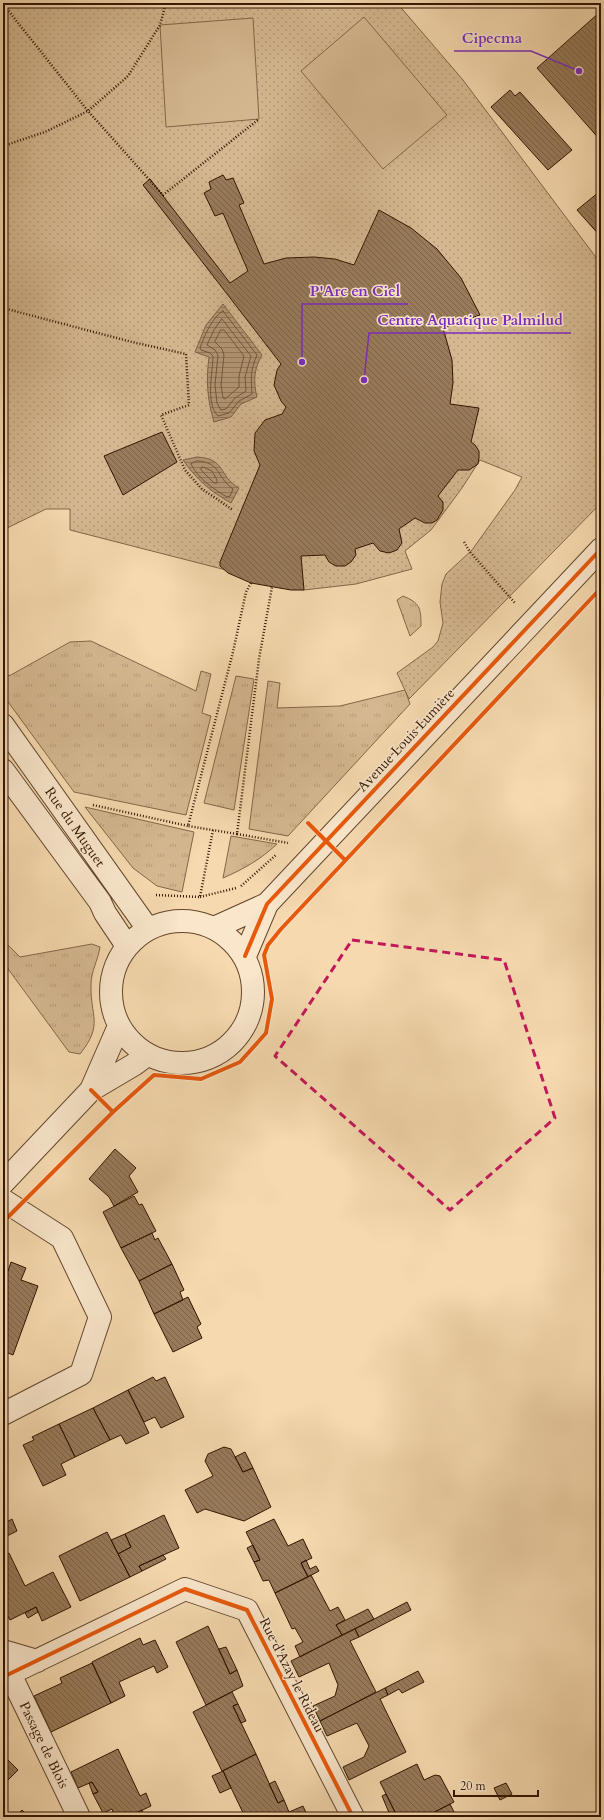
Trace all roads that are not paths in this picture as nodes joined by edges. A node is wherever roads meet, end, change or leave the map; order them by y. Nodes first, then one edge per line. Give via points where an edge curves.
1 (601, 549) edge
2 (3, 725) edge
3 (3, 770) edge
4 (267, 904) junction
5 (214, 928) junction
6 (148, 929) junction
7 (127, 946) junction
8 (245, 956) junction
9 (119, 1026) junction
10 (147, 1055) junction
11 (91, 1090) junction
12 (3, 1183) edge
13 (3, 1200) edge
14 (3, 1414) edge
15 (3, 1651) edge
16 (37, 1662) junction
17 (6, 1676) edge
18 (79, 1817) edge
19 (353, 1817) edge

1 - 4 street, Avenue Louis Lumière
2 - 6 street, Rue du Muguet
3 - 7 street via 100,902
4 - 5 street, Avenue Louis Lumière
4 - 8 street, Avenue Louis Lumière
5 - 6 street via 198,922 181,920 164,922
5 - 8 street via 232,940
6 - 7 street
7 - 9 street via 116,964 111,985 112,1006
8 - 10 street via 252,976 254,996 250,1017 240,1035 225,1050 207,1060 187,1064 166,1062
9 - 10 street via 131,1042
9 - 11 street
10 - 11 street
11 - 12 street
13 - 14 street via 62,1238 100,1317 81,1374
15 - 16 street
16 - 17 street, Rue d'Azay le Rideau
16 - 19 street, Rue d'Azay le Rideau via 184,1589 247,1610
17 - 18 street, Passage de Blois

